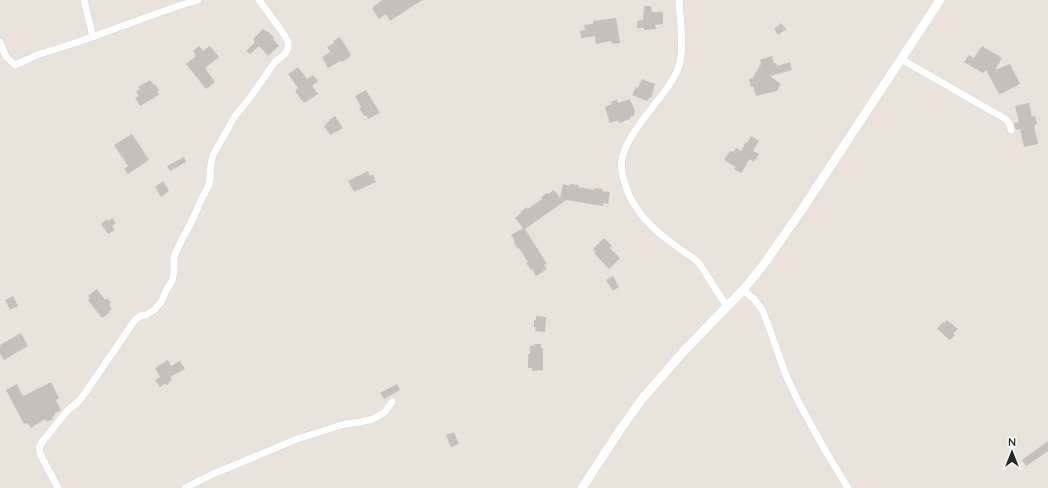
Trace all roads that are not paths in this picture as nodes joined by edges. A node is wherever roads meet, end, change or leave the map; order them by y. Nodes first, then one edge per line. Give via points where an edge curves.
1 (84, 0) edge
2 (198, 0) edge
3 (259, 0) edge
4 (679, 0) edge
5 (940, 0) edge
6 (92, 37) junction
7 (0, 42) edge
8 (901, 59) junction
9 (1011, 130) dead end
10 (743, 290) junction
11 (727, 307) junction
12 (392, 402) dead end
13 (58, 488) edge
14 (185, 488) edge
15 (582, 488) edge
16 (848, 488) edge

1 - 6 street
2 - 6 street
3 - 13 street via 285,36 288,48 235,116 213,155 209,185 174,257 172,281 161,302 154,310 135,320 79,401 67,411 42,442 40,454
4 - 11 street via 681,61 672,82 629,141 623,152 622,169 630,196 646,221 702,266
5 - 8 street
6 - 7 street via 37,55 14,66 6,57
8 - 9 street via 1007,120
8 - 10 street via 801,211
10 - 11 street
10 - 16 street via 762,309 785,374
11 - 15 street via 642,399
12 - 14 street via 385,412 372,419 345,424 297,439

